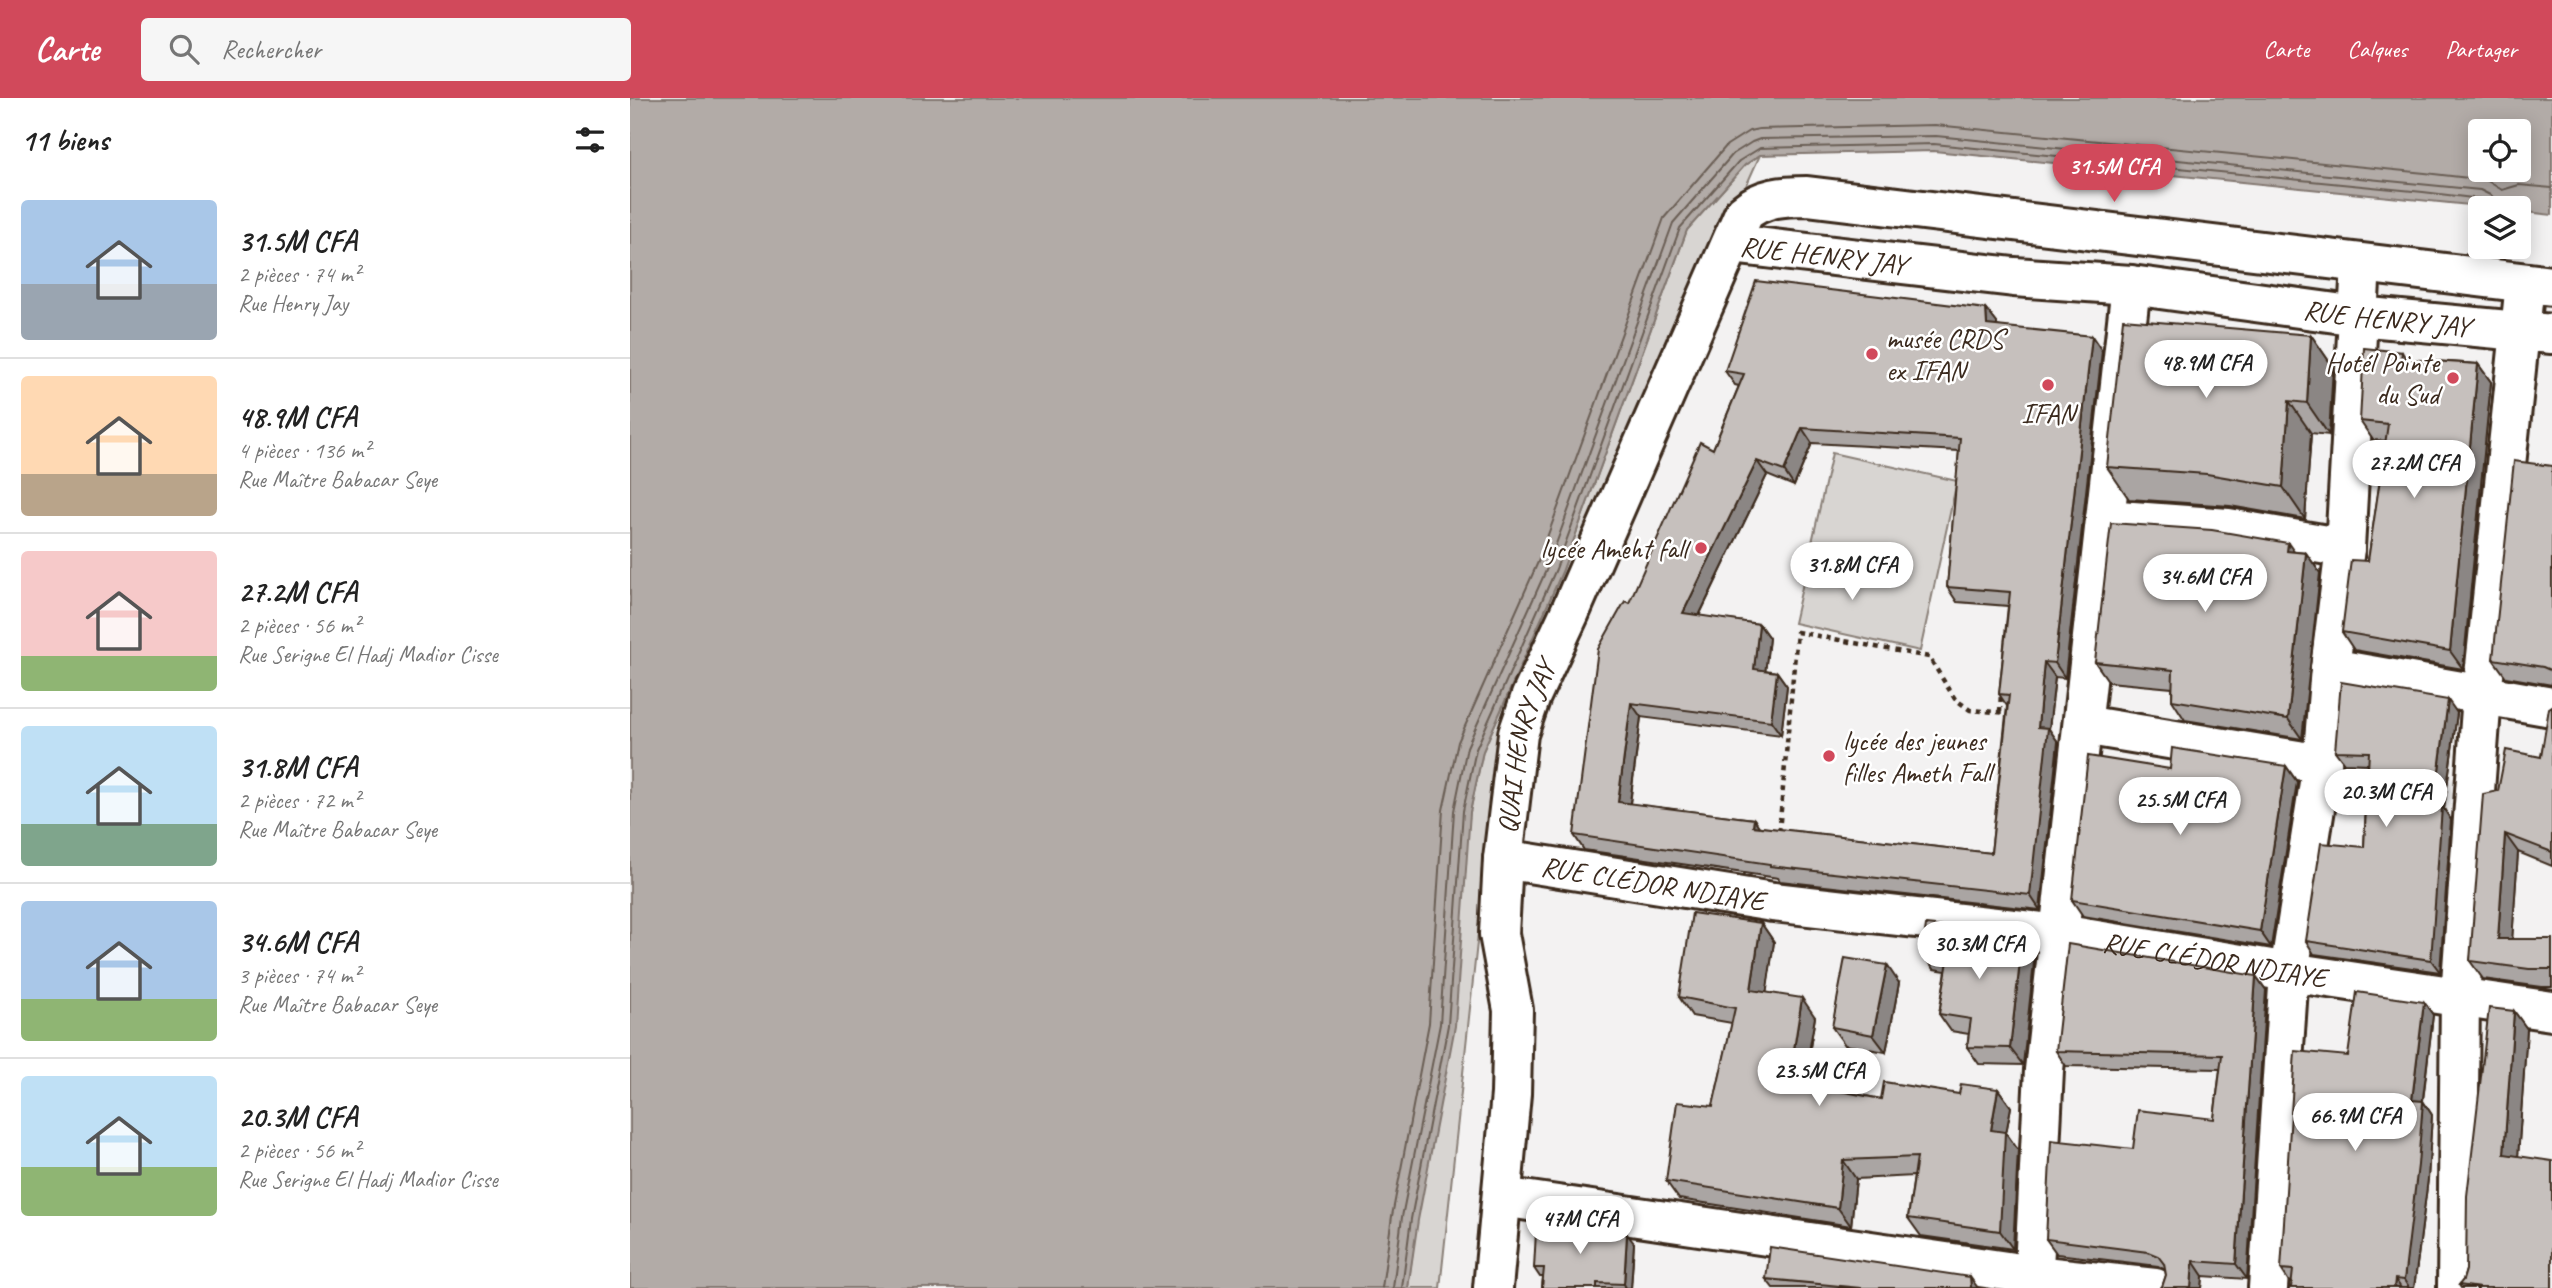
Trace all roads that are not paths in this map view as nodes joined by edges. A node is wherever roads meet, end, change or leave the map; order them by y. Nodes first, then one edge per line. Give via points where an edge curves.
1 (1731, 244) junction
2 (2361, 264) junction
3 (2131, 285) junction
4 (2539, 285) edge
5 (2358, 316) junction
6 (2537, 332) edge
7 (2105, 519) junction
8 (2345, 548) junction
9 (2330, 668) junction
10 (2482, 695) junction
11 (2552, 707) edge
12 (2083, 725) junction
13 (2322, 764) junction
14 (1503, 859) junction
15 (2060, 934) junction
16 (2289, 972) junction
17 (2460, 996) junction
18 (2552, 1011) edge
19 (1502, 1197) junction
20 (2034, 1282) edge
21 (1493, 1288) edge
22 (2155, 1288) edge
23 (2268, 1288) edge
24 (2457, 1288) edge

1 - 2 street, RUE HENRY JAY via 1744,212 1753,204 1807,196
1 - 3 street, RUE HENRY JAY via 2014,277
1 - 14 street, QUAI HENRY JAY via 1531,696 1514,750
2 - 4 street, RUE HENRY JAY
2 - 5 street
3 - 5 street, RUE HENRY JAY
3 - 7 street
4 - 6 street
5 - 6 street, RUE HENRY JAY
5 - 8 street
6 - 10 street
7 - 8 street via 2228,527
7 - 12 street
8 - 9 street
9 - 10 street
9 - 13 street
10 - 11 street
10 - 17 street
12 - 13 street
12 - 15 street
13 - 16 street
14 - 15 street, RUE CLÉDOR NDIAYE via 1773,902
14 - 19 street, QUAI HENRY JAY via 1499,934 1513,1010
15 - 16 street, RUE CLÉDOR NDIAYE
15 - 20 street via 2044,1070
16 - 17 street, RUE CLÉDOR NDIAYE
16 - 23 street
17 - 18 street, RUE CLÉDOR NDIAYE
17 - 24 street
19 - 20 street
19 - 21 street, QUAI HENRY JAY
20 - 22 street

